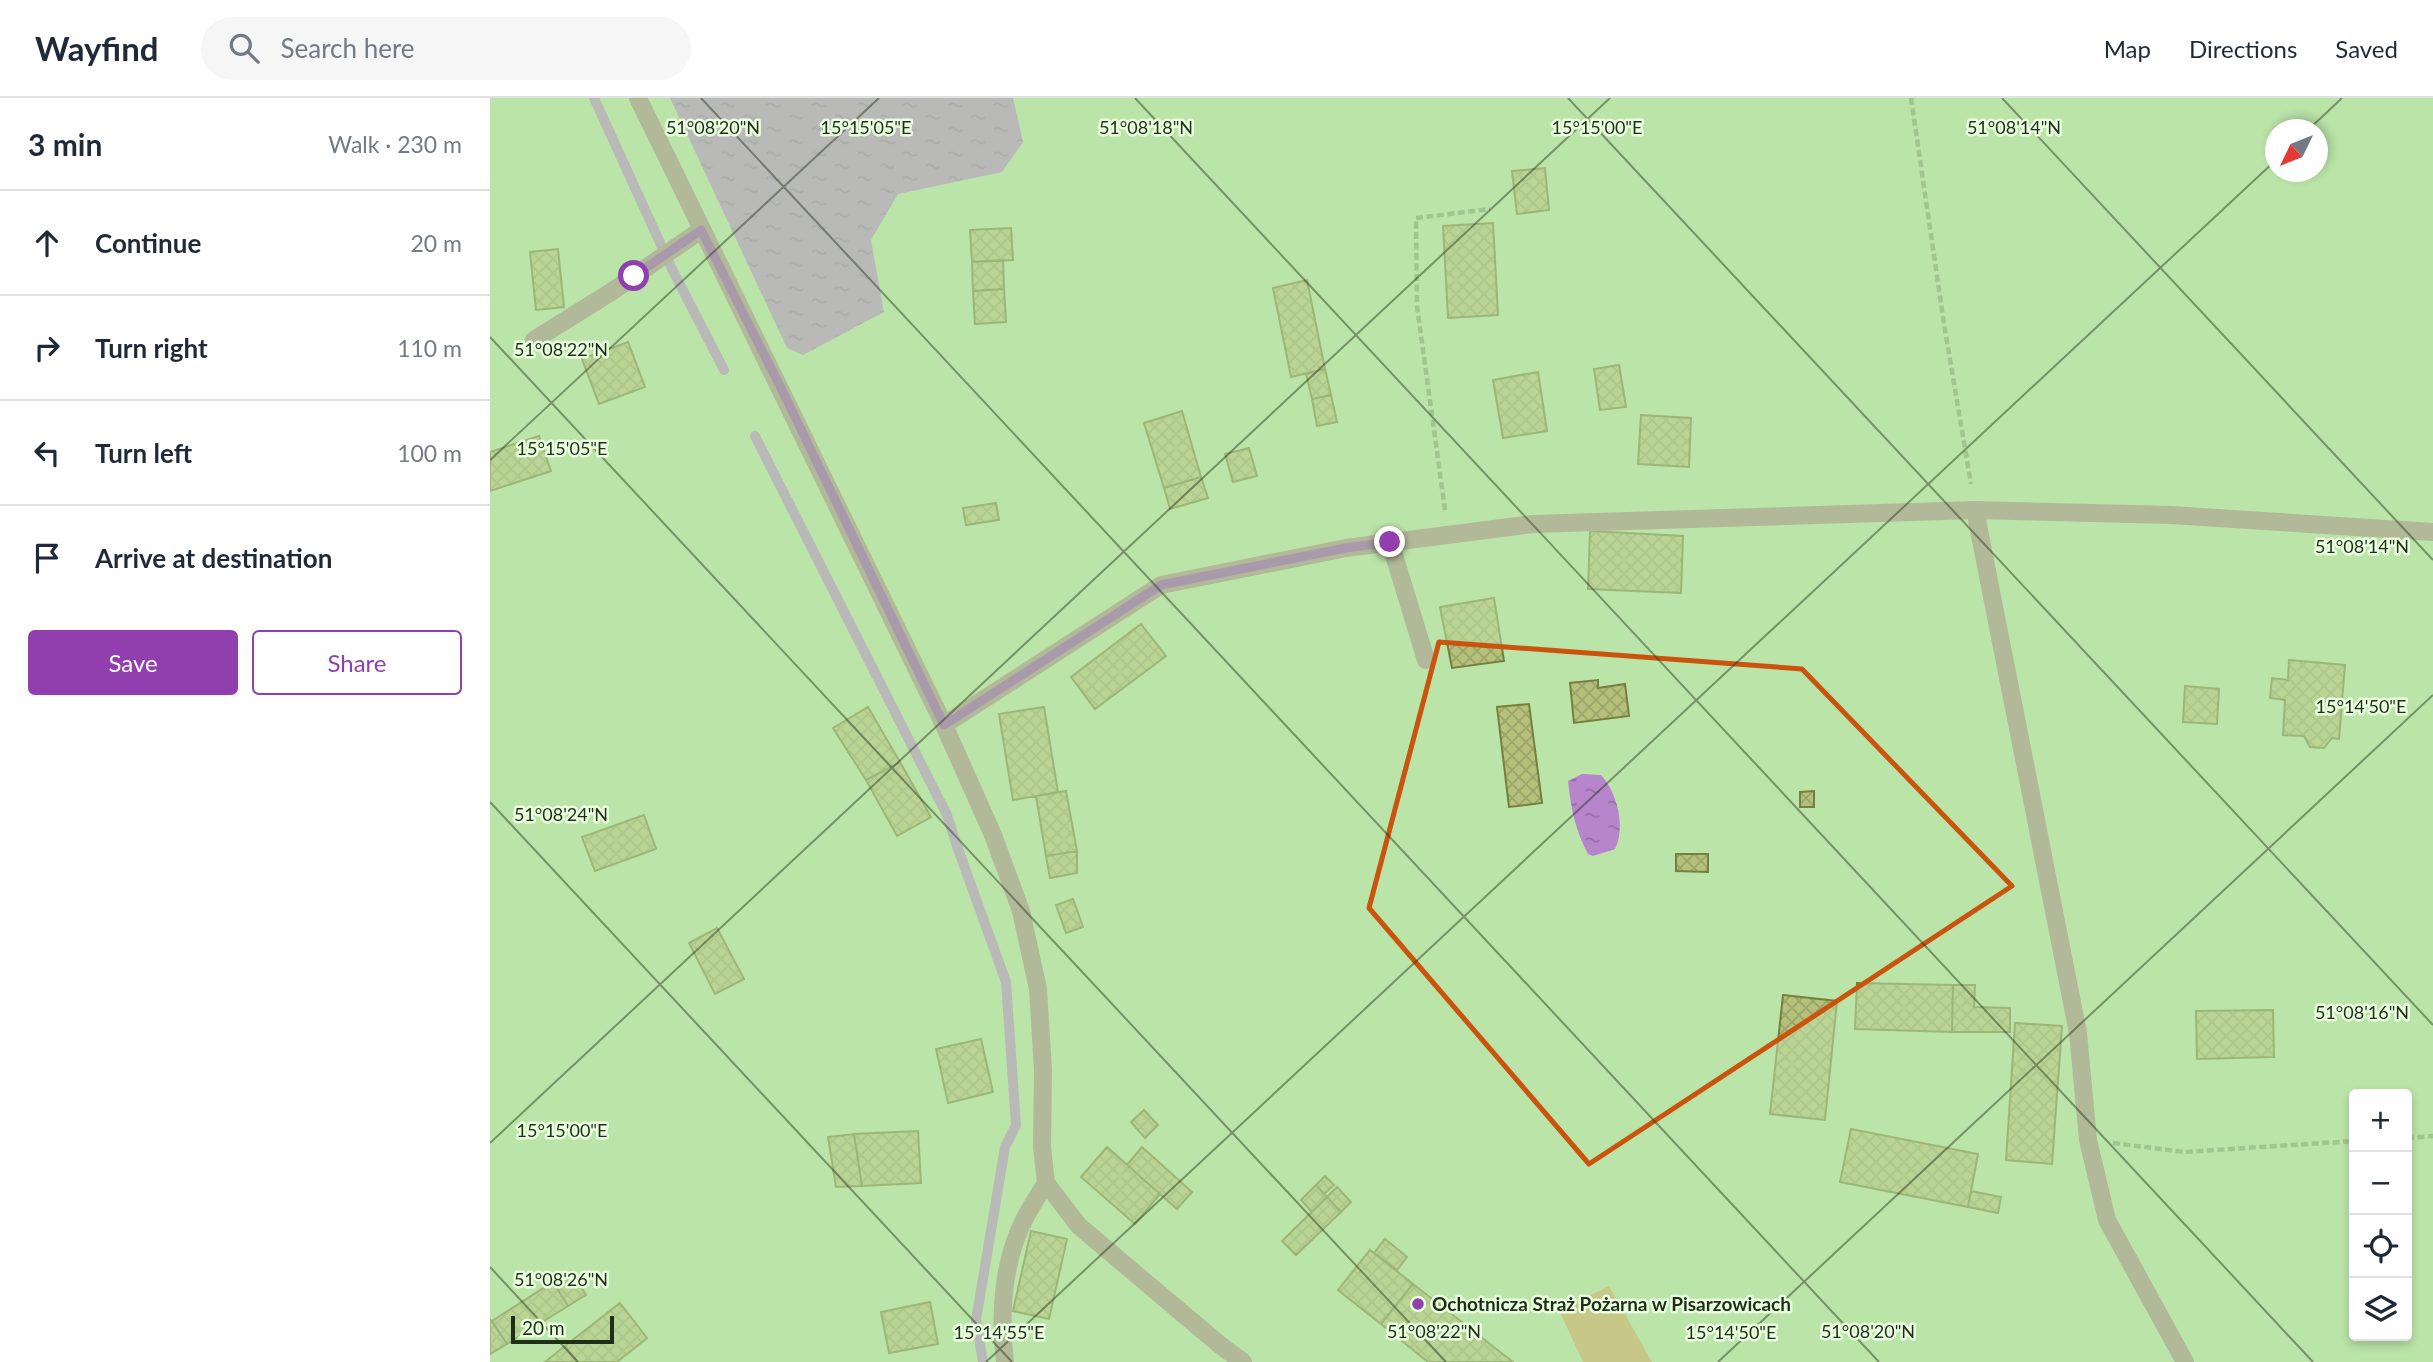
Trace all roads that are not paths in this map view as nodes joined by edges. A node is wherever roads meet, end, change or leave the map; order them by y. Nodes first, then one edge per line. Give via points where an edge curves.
1 (638, 98) edge
2 (701, 230) junction
3 (534, 340) dead end
4 (1975, 510) junction
5 (2433, 532) edge
6 (1390, 542) junction
7 (1426, 660) dead end
8 (944, 725) junction
9 (1046, 1183) junction
10 (1005, 1362) edge
11 (1243, 1362) edge
12 (2185, 1362) edge

1 - 2 street
2 - 3 street
2 - 8 street
4 - 5 street via 2171,515
4 - 6 street via 1533,524
4 - 12 street via 2078,1032 2088,1140 2107,1220
6 - 7 street
6 - 8 street via 1161,585
8 - 9 street via 1021,911 1038,989
9 - 10 street via 1024,1218 1010,1258 1003,1300
9 - 11 street via 1079,1226

